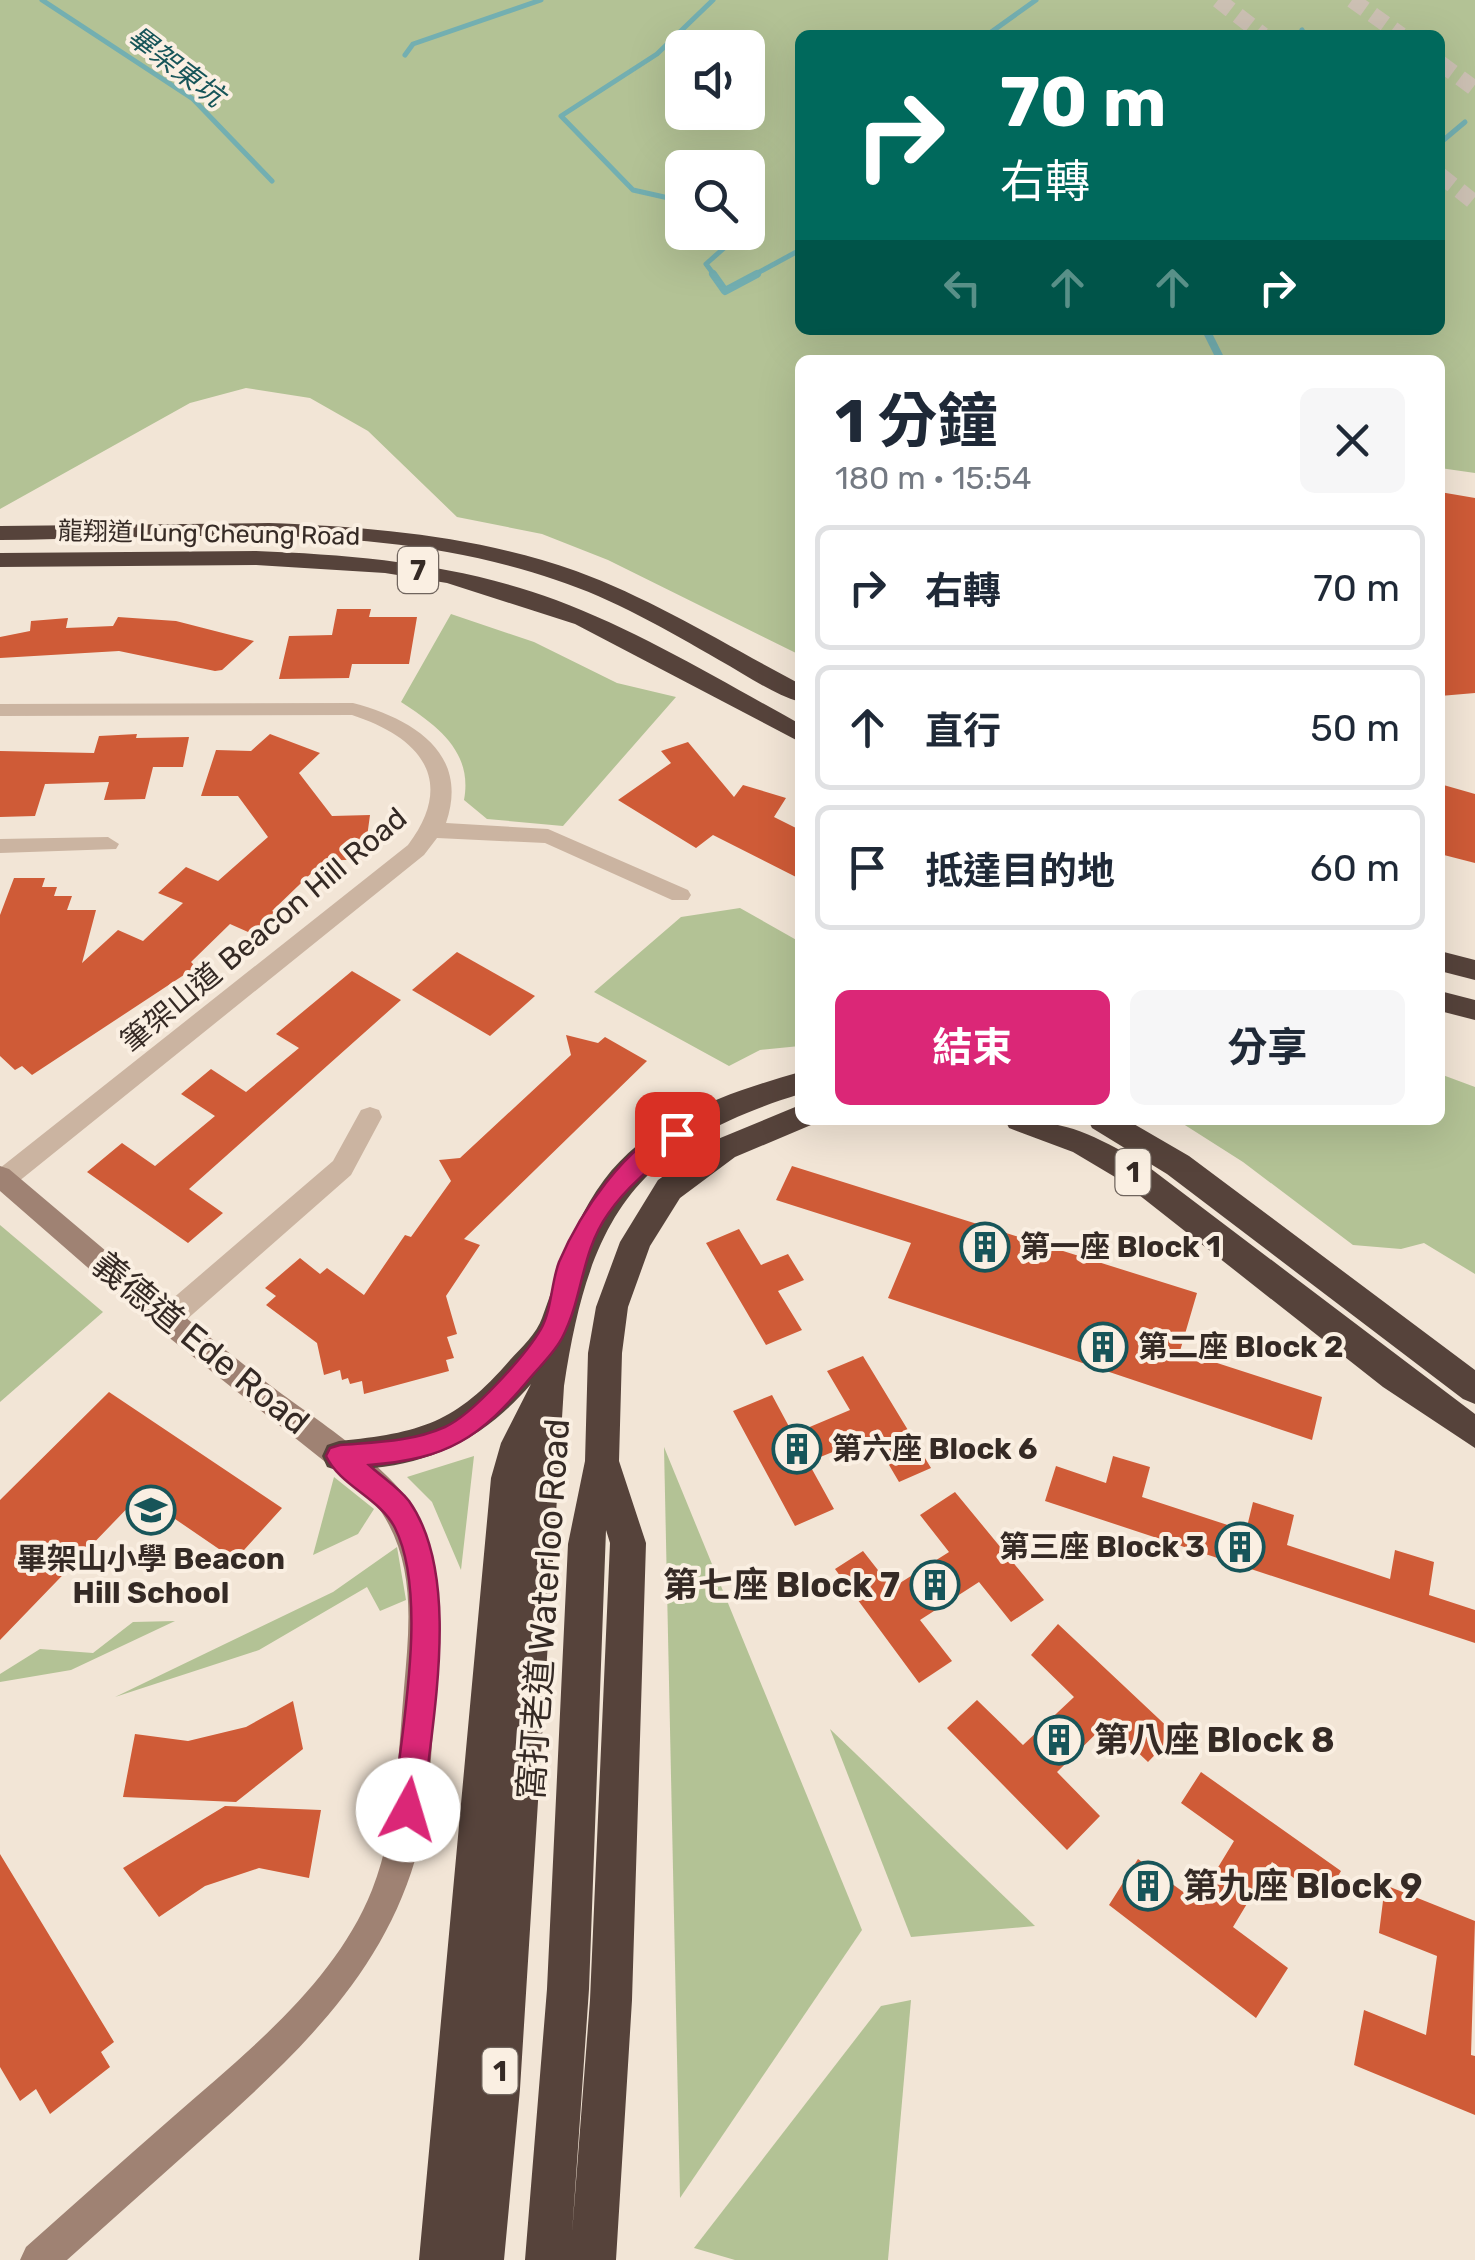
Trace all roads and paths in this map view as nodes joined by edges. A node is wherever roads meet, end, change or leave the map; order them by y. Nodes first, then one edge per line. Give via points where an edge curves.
1 (0, 533) edge
2 (0, 560) edge
3 (795, 691) edge
4 (0, 710) edge
5 (795, 731) edge
6 (432, 830) junction
7 (108, 844) dead end
8 (0, 846) edge
9 (680, 895) dead end
10 (1445, 962) edge
11 (1475, 970) edge
12 (1445, 1001) edge
13 (1475, 1010) edge
14 (795, 1085) edge
15 (370, 1117) dead end
16 (795, 1119) edge
17 (1033, 1125) edge
18 (1111, 1125) edge
19 (2, 1178) edge
20 (167, 1320) junction
21 (553, 1332) junction
22 (547, 1386) junction
23 (1475, 1389) edge
24 (1475, 1433) edge
25 (340, 1456) junction
26 (602, 1461) junction
27 (39, 2260) edge
28 (442, 2260) edge
29 (481, 2260) edge
30 (548, 2260) edge
31 (593, 2260) edge

1 - 3 highway, 龍翔道 Lung Cheung Road / 7 via 347,534 482,552 536,565 637,605
2 - 5 highway, 龍翔道 Lung Cheung Road / 7 via 328,562 459,578 600,628
4 - 6 street, 筆架山道 Beacon Hill Road via 316,707 370,713 412,734 437,764 443,788
6 - 9 street via 548,836
6 - 19 street, 筆架山道 Beacon Hill Road via 406,859
7 - 8 street
10 - 11 highway
12 - 13 highway
14 - 21 highway, 窩打老道 Waterloo Road / 1 via 707,1116 616,1185 574,1254
15 - 20 street via 342,1168
16 - 26 highway, 窩打老道 Waterloo Road / 1 via 705,1160 649,1216 610,1320
17 - 24 highway, 1 via 1132,1171
18 - 23 highway, 1 via 1178,1164
19 - 20 street, 義德道 Ede Road
20 - 25 street, 義德道 Ede Road
21 - 22 highway, 窩打老道 Waterloo Road / 1
21 - 25 highway via 502,1395 459,1433 415,1450
22 - 28 highway via 508,1478
22 - 29 highway, 窩打老道 Waterloo Road / 1
25 - 27 street, 義德道 Ede Road via 397,1507 417,1547 424,1594 408,1810 386,1898 371,1933 311,2012
26 - 30 highway, 窩打老道 Waterloo Road / 1 via 586,1544
26 - 31 highway via 628,1542 610,2036

